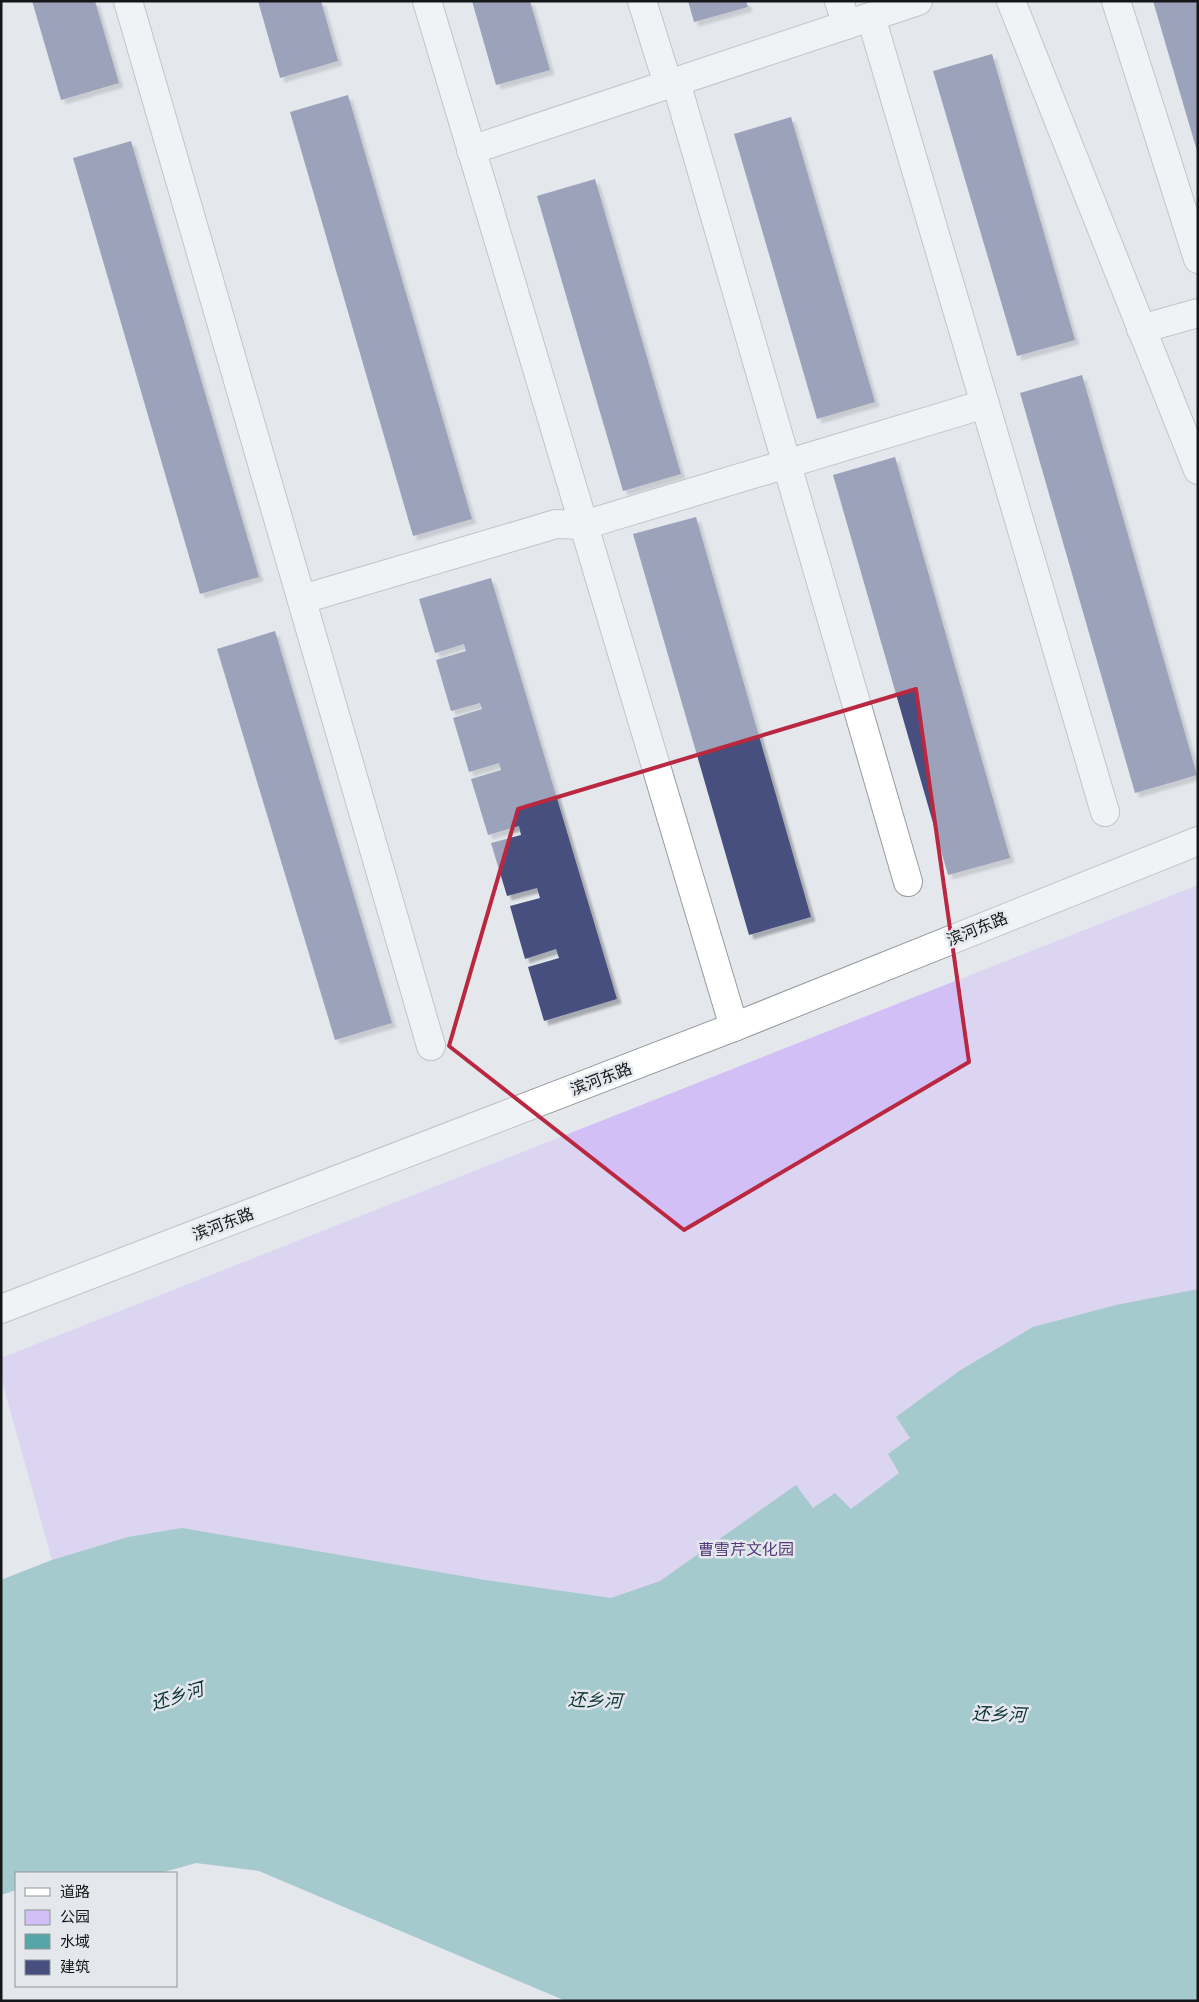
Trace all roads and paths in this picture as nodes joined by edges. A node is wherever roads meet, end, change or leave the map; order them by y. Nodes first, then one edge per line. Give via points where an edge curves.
1 (128, 1) edge
2 (427, 1) edge
3 (642, 1) edge
4 (918, 1) edge
5 (1011, 1) edge
6 (1116, 1) edge
7 (852, 14) edge
8 (672, 83) junction
9 (471, 150) junction
10 (1198, 259) edge
11 (1198, 313) edge
12 (1141, 329) junction
13 (985, 404) junction
14 (787, 463) junction
15 (1198, 470) edge
16 (584, 525) junction
17 (303, 600) junction
18 (1105, 812) dead end
19 (1198, 841) edge
20 (908, 882) dead end
21 (734, 1028) junction
22 (431, 1046) dead end
23 (1, 1309) edge

1 - 17 street
2 - 9 street
3 - 8 street
4 - 7 street
5 - 12 street
6 - 10 street
7 - 8 street
7 - 13 street
8 - 9 street
8 - 14 street
9 - 16 street
11 - 12 street
12 - 15 street
13 - 14 street
13 - 18 street
14 - 16 street
14 - 20 street
16 - 17 street via 556,524
16 - 21 street
17 - 22 street
19 - 21 street, 滨河东路
21 - 23 street, 滨河东路

